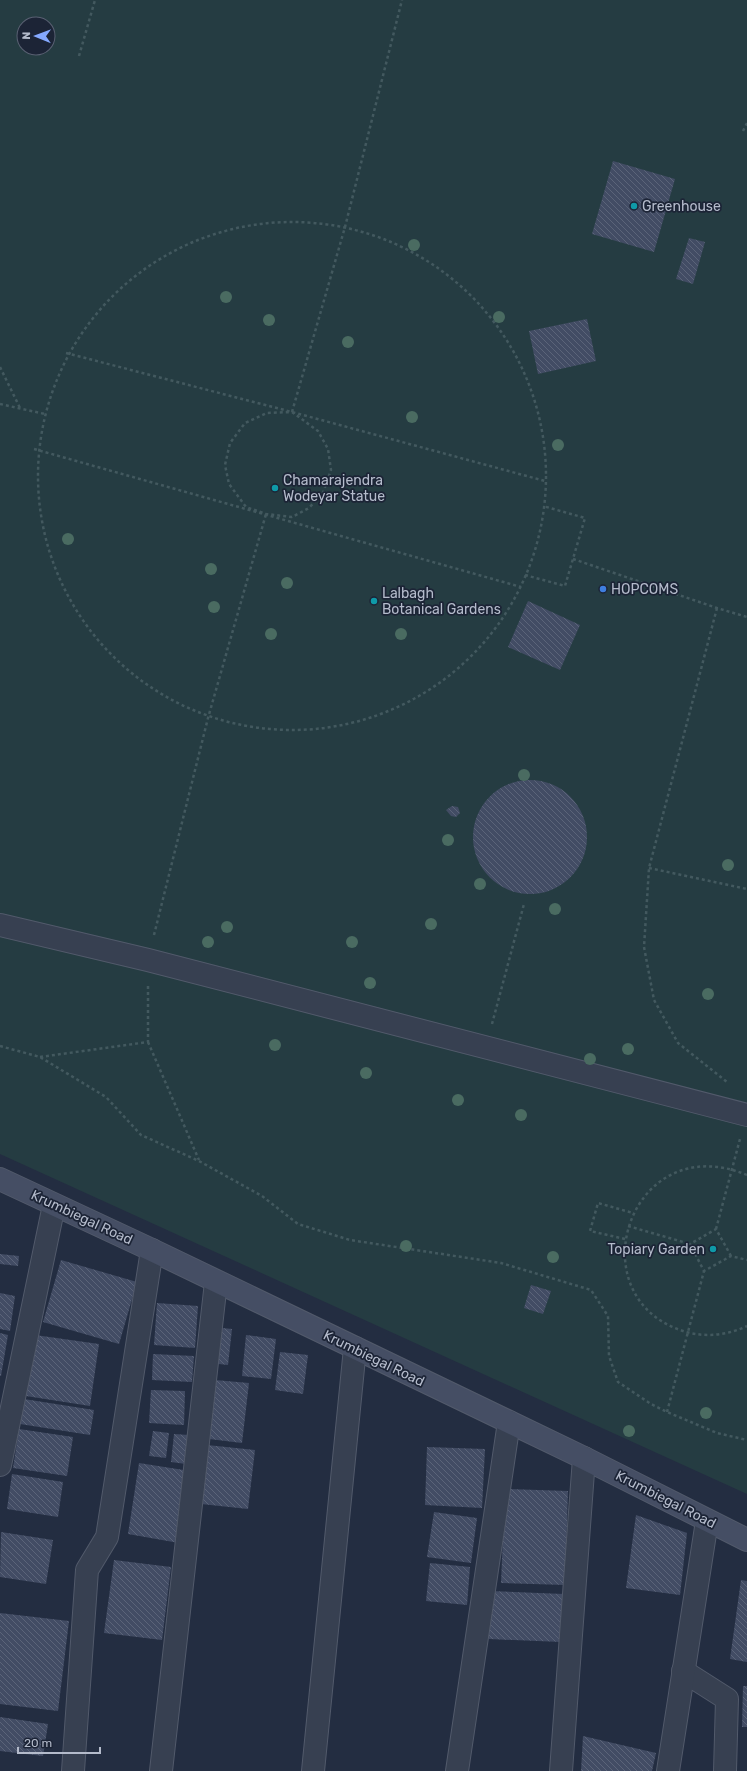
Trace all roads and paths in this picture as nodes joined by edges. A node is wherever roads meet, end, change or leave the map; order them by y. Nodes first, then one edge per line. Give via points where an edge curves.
1 (95, 0) edge
2 (402, 0) edge
3 (79, 56) dead end
4 (747, 123) edge
5 (743, 131) dead end
6 (344, 227) junction
7 (66, 353) junction
8 (0, 367) edge
9 (0, 404) edge
10 (20, 409) junction
11 (292, 412) junction
12 (45, 414) junction
13 (34, 449) junction
14 (545, 481) junction
15 (543, 506) junction
16 (266, 514) junction
17 (573, 559) junction
18 (525, 574) junction
19 (520, 587) junction
20 (717, 608) junction
21 (747, 616) edge
22 (208, 718) junction
23 (650, 868) junction
24 (747, 889) edge
25 (524, 904) dead end
26 (0, 925) edge
27 (148, 960) junction
28 (148, 1042) junction
29 (0, 1046) edge
30 (485, 1048) junction
31 (40, 1057) junction
32 (732, 1086) dead end
33 (747, 1115) edge
34 (199, 1161) junction
35 (732, 1169) junction
36 (747, 1175) edge
37 (0, 1179) edge
38 (54, 1205) junction
39 (633, 1213) junction
40 (628, 1226) junction
41 (716, 1229) junction
42 (625, 1240) junction
43 (690, 1244) junction
44 (152, 1250) junction
45 (731, 1256) junction
46 (747, 1260) edge
47 (704, 1271) junction
48 (216, 1282) junction
49 (747, 1326) edge
50 (688, 1333) junction
51 (355, 1348) junction
52 (667, 1412) junction
53 (509, 1422) junction
54 (747, 1440) edge
55 (584, 1458) junction
56 (0, 1465) edge
57 (707, 1521) junction
58 (747, 1540) edge
59 (683, 1671) junction
60 (73, 1771) edge
61 (161, 1771) edge
62 (313, 1771) edge
63 (457, 1771) edge
64 (561, 1771) edge
65 (668, 1771) edge
66 (725, 1771) edge

1 - 3 path
2 - 6 path
4 - 5 path
6 - 7 path via 287,222 232,229 182,246 142,270 105,304
6 - 11 path
6 - 14 path via 376,236 406,249 461,286 484,309 520,365 532,395 545,460
7 - 11 path
7 - 12 path
8 - 10 path
9 - 10 path
10 - 12 path
11 - 14 path
11 - 16 path via 318,431 328,449 331,470 323,493 309,508 292,517
11 - 16 path via 267,413 245,423 230,443 225,465 229,484 246,507
12 - 13 path
13 - 16 path
13 - 22 path via 50,550 70,597 98,638 141,679
14 - 15 path
15 - 17 path via 585,518
15 - 18 path via 541,526
16 - 19 path
16 - 22 path
17 - 18 path via 565,586
17 - 20 path
18 - 19 path
19 - 22 path via 506,614 488,639 466,662 443,682 389,713 330,730 299,732 261,730
20 - 21 path
20 - 23 path
22 - 27 path
23 - 24 path
23 - 32 path via 644,947 654,1000 678,1043
25 - 30 path
26 - 27 street
27 - 28 path
27 - 30 street
28 - 31 path
28 - 34 path
29 - 31 path
30 - 33 street
31 - 34 path via 106,1097 140,1135
34 - 52 path via 262,1196 298,1224 350,1240 501,1264 590,1290 608,1316 609,1356 618,1382 650,1404
35 - 36 path
35 - 39 path via 703,1166 674,1173 650,1190
35 - 41 path
37 - 38 main road, Krumbiegal Road
38 - 44 main road, Krumbiegal Road
38 - 56 street
39 - 40 path
39 - 42 path via 598,1204 590,1231
40 - 42 path
40 - 43 path
41 - 43 path
41 - 45 path
42 - 50 path via 627,1270 631,1285 639,1298 660,1320
43 - 47 path
44 - 48 main road, Krumbiegal Road
44 - 60 street via 107,1537 87,1570
45 - 46 path
45 - 47 path
47 - 50 path
48 - 51 main road, Krumbiegal Road
48 - 61 street
49 - 50 path via 721,1334
50 - 52 path
51 - 53 main road, Krumbiegal Road
51 - 62 street
52 - 54 path via 717,1433
53 - 55 main road, Krumbiegal Road
53 - 63 street
55 - 57 main road, Krumbiegal Road
55 - 64 street
57 - 58 main road, Krumbiegal Road
57 - 59 street
59 - 65 street
59 - 66 street via 727,1699

